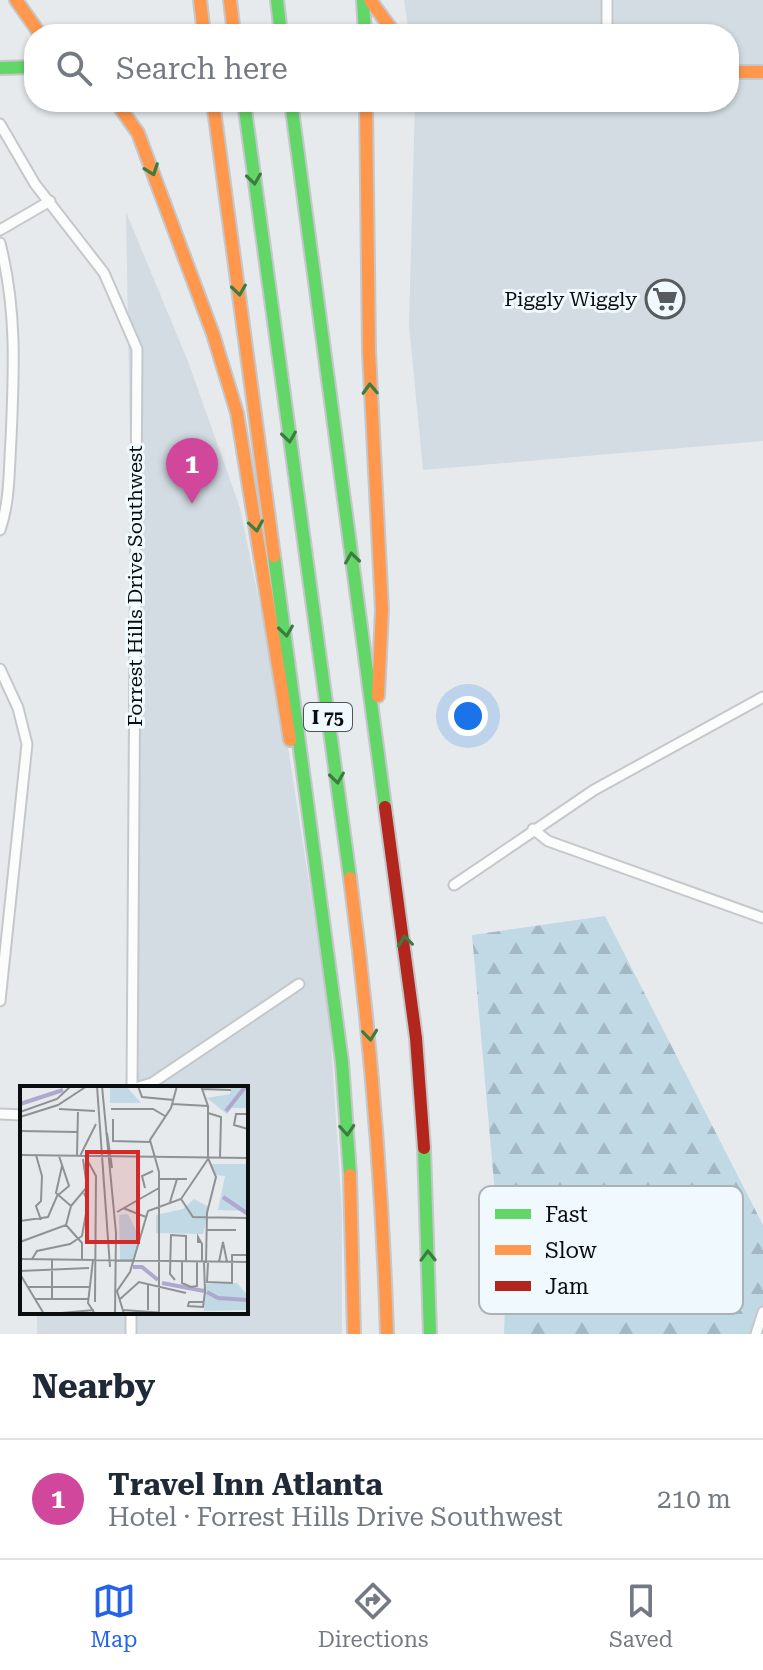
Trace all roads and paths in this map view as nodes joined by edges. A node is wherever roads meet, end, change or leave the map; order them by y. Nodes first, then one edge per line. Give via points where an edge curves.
1 (16, 0) edge
2 (230, 0) edge
3 (277, 0) edge
4 (363, 0) edge
5 (370, 0) edge
6 (607, 0) edge
7 (199, 4) edge
8 (33, 24) edge
9 (202, 24) edge
10 (233, 24) edge
11 (280, 24) edge
12 (364, 24) edge
13 (388, 24) edge
14 (607, 24) edge
15 (24, 67) edge
16 (0, 68) edge
17 (739, 72) edge
18 (763, 72) edge
19 (123, 112) edge
20 (214, 112) edge
21 (245, 112) edge
22 (292, 112) edge
23 (366, 112) edge
24 (0, 124) edge
25 (50, 201) junction
26 (0, 230) edge
27 (0, 243) edge
28 (0, 409) edge
29 (12, 410) junction
30 (0, 530) edge
31 (0, 669) edge
32 (763, 697) edge
33 (376, 718) junction
34 (533, 829) junction
35 (314, 830) junction
36 (454, 885) dead end
37 (763, 918) edge
38 (299, 984) dead end
39 (0, 1001) edge
40 (133, 1086) edge
41 (141, 1086) edge
42 (0, 1114) edge
43 (20, 1115) edge
44 (763, 1312) edge
45 (354, 1334) edge
46 (387, 1334) edge
47 (430, 1334) edge
48 (756, 1334) edge

1 - 8 main road
2 - 10 main road
3 - 11 main road
4 - 12 main road
5 - 13 main road
6 - 14 street
7 - 9 main road
15 - 16 main road
17 - 18 main road
19 -> 35 main road via 138,133 237,413 289,735
20 -> 35 main road
21 -> 46 main road, I 75 via 367,1007 382,1175
33 -> 22 main road, I 75
33 -> 23 main road via 382,610 369,352
24 - 25 street, Forrest Hills Drive Southwest
25 - 26 street
25 - 40 street, Forrest Hills Drive Southwest via 104,273 137,349
27 - 29 street via 13,318
28 - 29 street
29 - 30 street
31 - 39 street via 27,744
32 - 34 street
47 -> 33 main road, I 75 via 416,1038
34 - 36 street
34 - 37 street via 548,841
35 -> 45 main road via 343,1076
38 - 41 street
42 - 43 street
44 - 48 street

